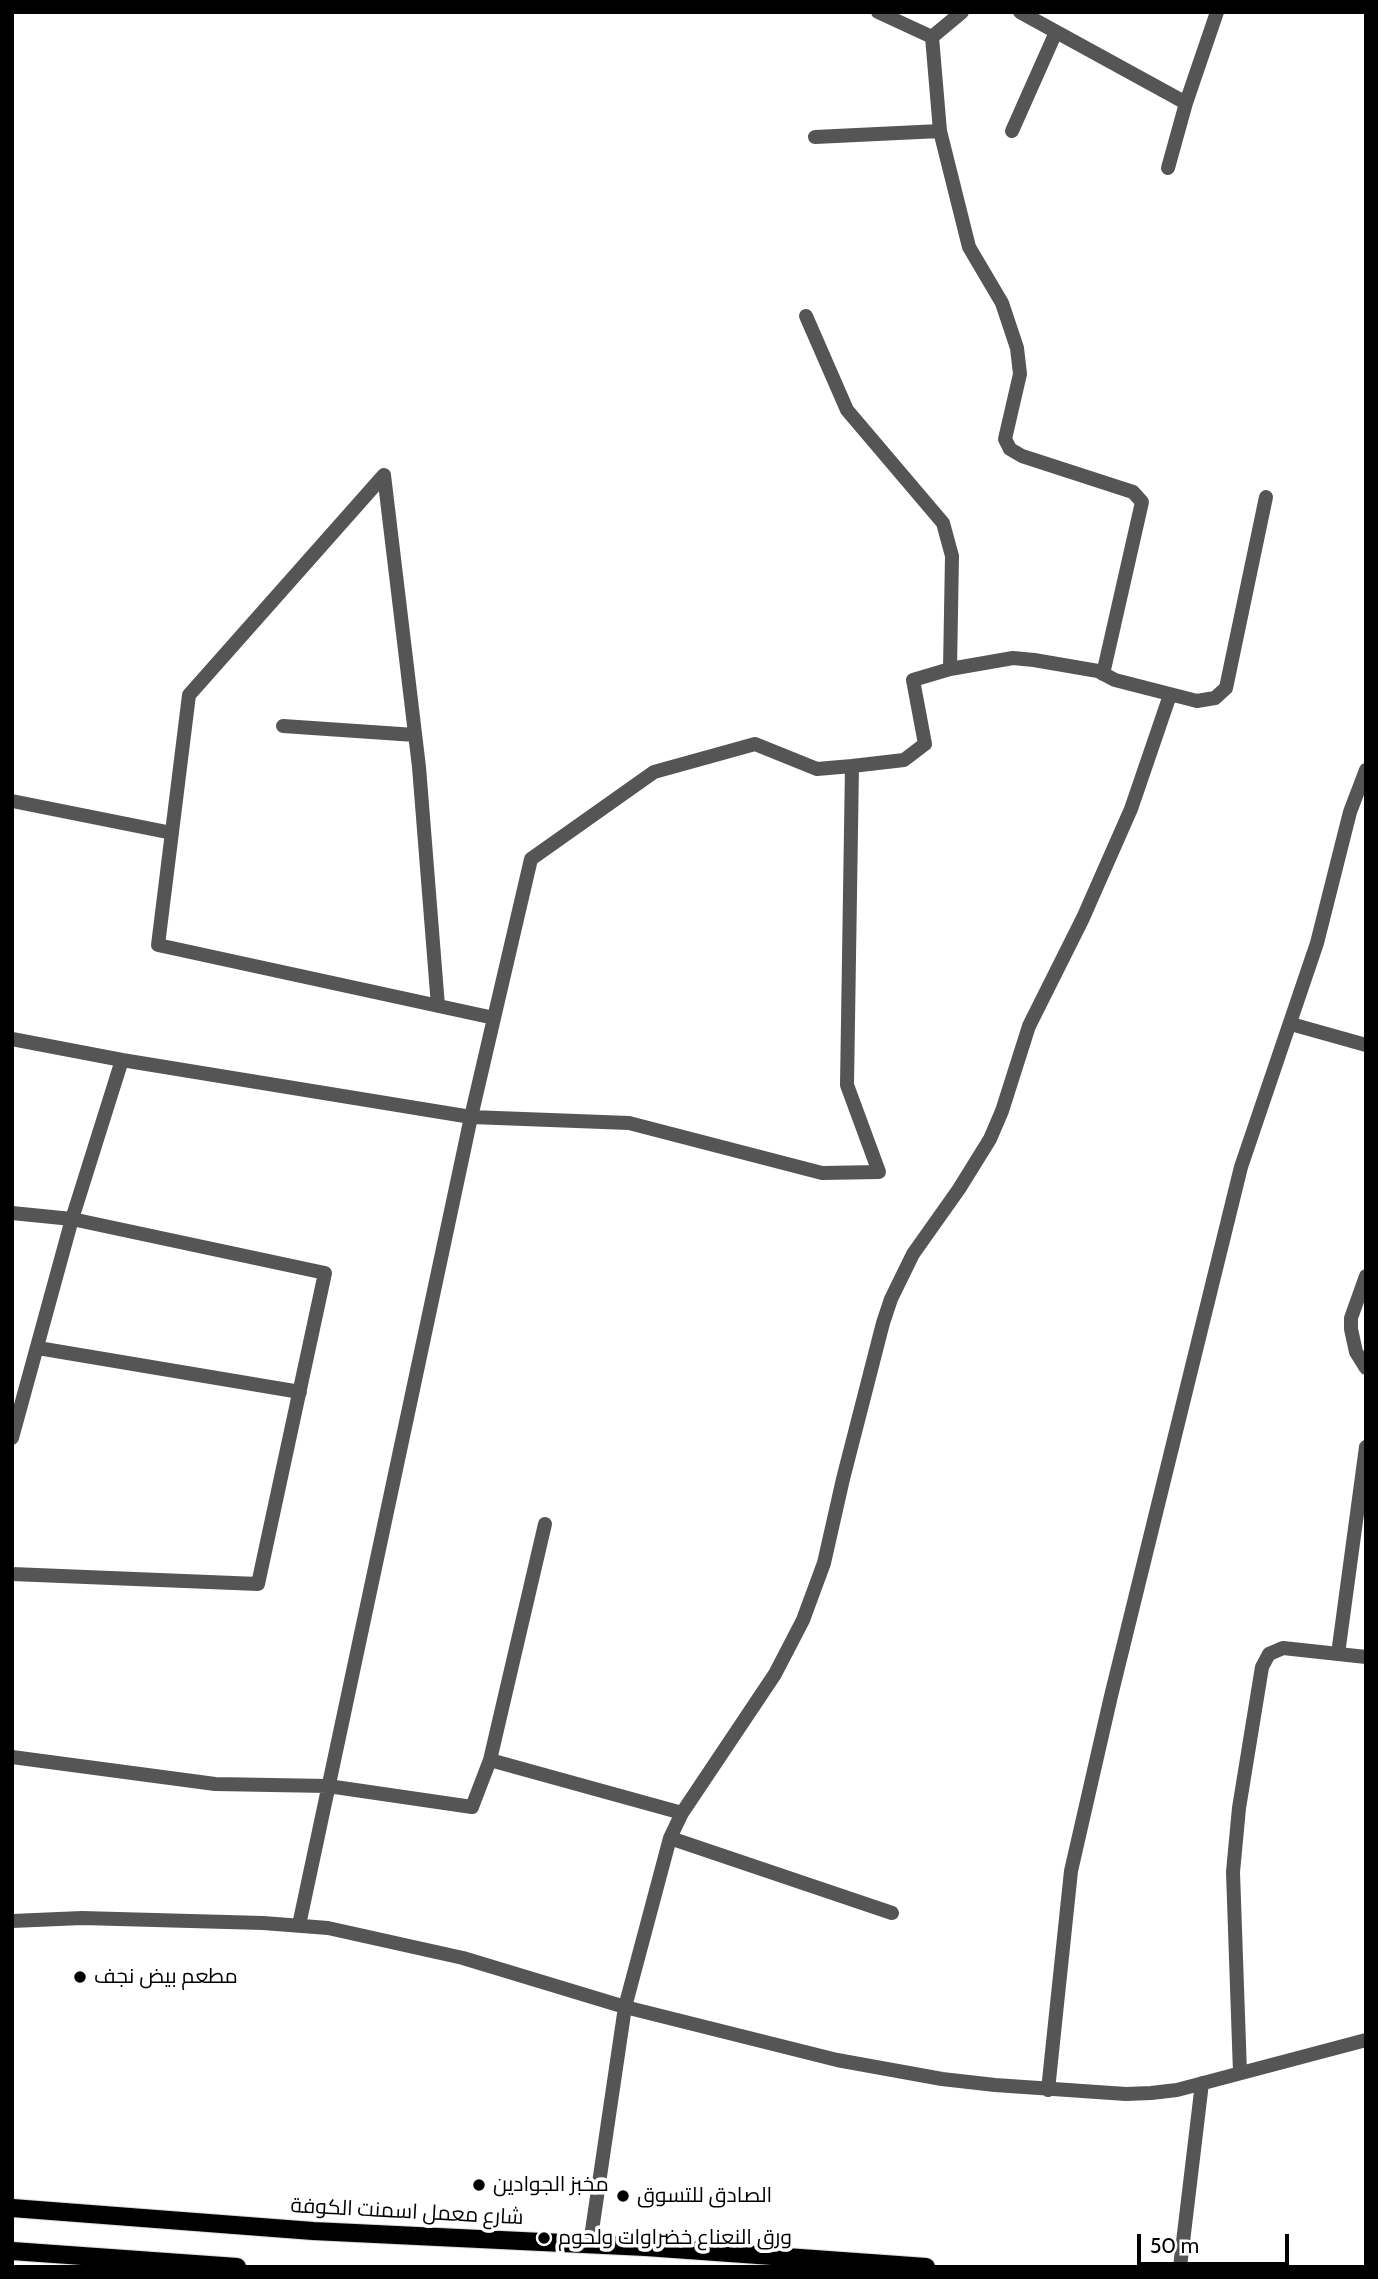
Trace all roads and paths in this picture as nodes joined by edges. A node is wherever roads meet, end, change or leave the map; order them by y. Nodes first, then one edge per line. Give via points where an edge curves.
1 (878, 12) edge
2 (962, 12) edge
3 (1020, 12) edge
4 (1217, 12) edge
5 (1056, 32) junction
6 (932, 37) junction
7 (1186, 103) junction
8 (940, 131) junction
9 (1012, 131) dead end
10 (815, 137) dead end
11 (1168, 168) dead end
12 (806, 316) dead end
13 (1266, 496) dead end
14 (950, 669) junction
15 (1104, 674) junction
16 (1170, 695) junction
17 (283, 726) dead end
18 (415, 736) junction
19 (852, 766) junction
20 (1366, 770) edge
21 (12, 801) edge
22 (172, 832) junction
23 (438, 1006) junction
24 (494, 1018) junction
25 (1291, 1024) junction
26 (12, 1039) edge
27 (1366, 1045) edge
28 (122, 1060) junction
29 (471, 1117) junction
30 (12, 1213) edge
31 (72, 1219) junction
32 (1366, 1276) edge
33 (38, 1348) junction
34 (1365, 1364) edge
35 (300, 1392) junction
36 (12, 1438) edge
37 (1366, 1447) edge
38 (545, 1524) dead end
39 (12, 1574) edge
40 (1338, 1654) junction
41 (1366, 1657) edge
42 (12, 1757) edge
43 (490, 1760) junction
44 (328, 1786) junction
45 (682, 1813) junction
46 (670, 1838) junction
47 (892, 1913) dead end
48 (12, 1921) edge
49 (299, 1925) junction
50 (625, 2007) junction
51 (1366, 2040) edge
52 (1240, 2073) junction
53 (1202, 2083) junction
54 (1048, 2090) junction
55 (12, 2208) edge
56 (590, 2244) junction
57 (12, 2251) edge
58 (61, 2261) edge
59 (192, 2265) edge
60 (237, 2267) edge
61 (926, 2267) edge
62 (1180, 2267) edge

1 - 6 street
2 - 6 street
3 - 5 street
4 - 7 street
5 - 7 street
5 - 9 street
6 - 8 street
7 - 11 street
8 - 10 street
8 - 15 street via 969,247 1002,303 1017,348 1020,374 1007,444 1022,456 1133,492 1142,502
12 - 14 street via 847,410 943,523 952,556
13 - 16 street via 1226,688 1206,701
14 - 15 street via 1013,659
14 - 19 street via 914,680 925,744 904,760
15 - 16 street
16 - 45 street via 1131,809 1030,1026 990,1139 914,1254 891,1299 824,1563 803,1620 775,1674
17 - 18 street
18 - 22 street via 384,475 189,695
18 - 23 street
19 - 24 street via 817,769 755,744 654,772 531,859
19 - 29 street via 847,1085 879,1172 822,1173 629,1123
20 - 25 street
21 - 22 street
22 - 23 street via 158,945
23 - 24 street
24 - 29 street
25 - 27 street
25 - 54 street via 1238,1181 1077,1839 1066,1902
26 - 28 street
28 - 29 street
28 - 31 street
29 - 44 street
30 - 31 street
31 - 33 street
31 - 35 street via 325,1273
32 - 34 street via 1351,1318 1353,1341
33 - 35 street
33 - 36 street
35 - 39 street via 258,1584
37 - 40 street
38 - 43 street
40 - 41 street
40 - 52 street via 1283,1648 1269,1654 1262,1667 1233,1872
42 - 44 street via 215,1784
43 - 44 street via 472,1807
43 - 45 street
44 - 49 street
45 - 46 street
46 - 47 street
46 - 50 street
48 - 49 street
49 - 50 street via 463,1958
50 - 54 street via 876,2068
50 - 56 street
51 - 52 street
52 - 53 street
53 - 54 street via 1151,2094
53 - 62 street
55 - 56 main road, شارع معمل اسمنت الكوفة via 313,2231
56 - 61 main road, شارع معمل اسمنت الكوفة
57 - 58 main road
58 - 59 main road
59 - 60 main road

